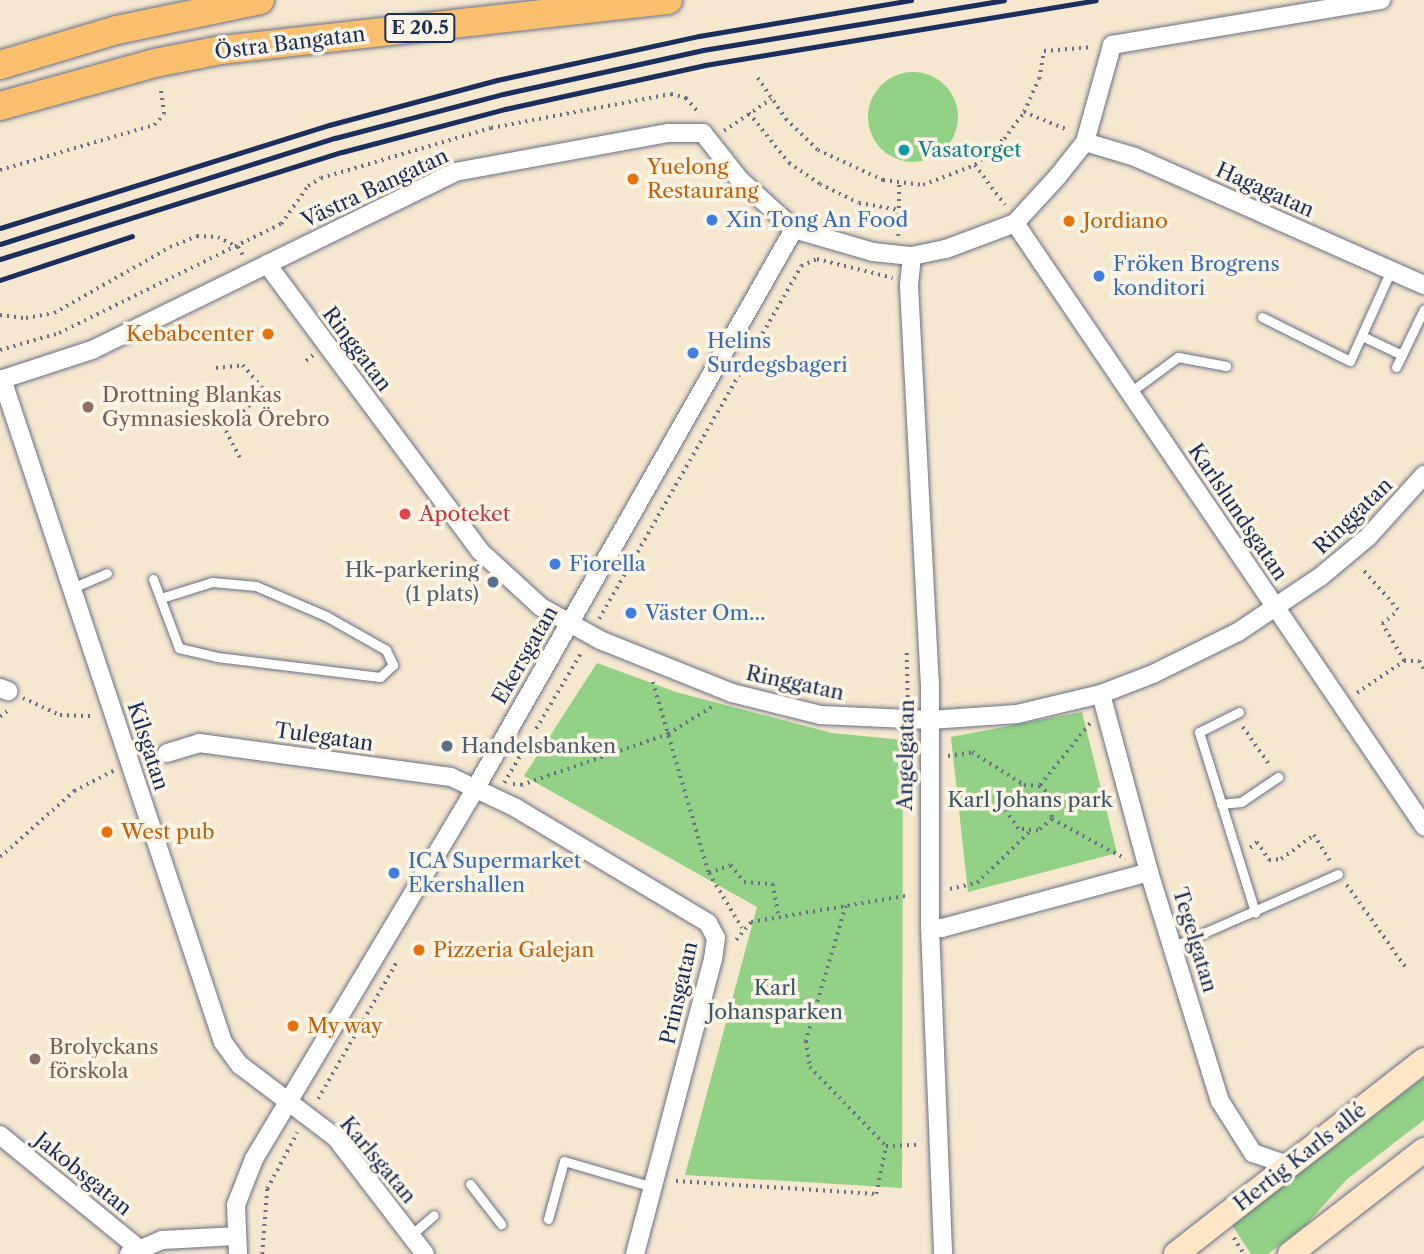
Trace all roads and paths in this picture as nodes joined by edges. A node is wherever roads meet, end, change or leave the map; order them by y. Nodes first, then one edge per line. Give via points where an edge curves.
1 (260, 0) edge
2 (668, 0) edge
3 (1381, 0) edge
4 (1112, 45) junction
5 (155, 63) junction
6 (0, 65) edge
7 (758, 78) dead end
8 (771, 99) junction
9 (0, 106) edge
10 (1024, 112) junction
11 (749, 113) junction
12 (737, 121) dead end
13 (1066, 129) dead end
14 (703, 132) junction
15 (1085, 142) junction
16 (975, 165) junction
17 (0, 170) edge
18 (899, 185) junction
19 (899, 210) junction
20 (1015, 223) junction
21 (794, 229) junction
22 (238, 247) junction
23 (905, 255) junction
24 (267, 264) junction
25 (1391, 270) junction
26 (898, 279) dead end
27 (1424, 285) edge
28 (1424, 309) edge
29 (0, 315) edge
30 (1262, 317) dead end
31 (1362, 336) junction
32 (0, 350) edge
33 (1402, 355) junction
34 (1226, 366) dead end
35 (1396, 366) dead end
36 (216, 368) dead end
37 (1, 379) edge
38 (1129, 393) junction
39 (240, 457) dead end
40 (1424, 475) edge
41 (1418, 495) edge
42 (1350, 555) junction
43 (107, 573) dead end
44 (153, 579) dead end
45 (72, 588) junction
46 (161, 598) junction
47 (1274, 607) junction
48 (599, 621) dead end
49 (568, 624) junction
50 (582, 650) dead end
51 (1424, 657) edge
52 (646, 658) junction
53 (1404, 661) junction
54 (1419, 661) junction
55 (1424, 669) edge
56 (4, 690) edge
57 (732, 693) junction
58 (1103, 700) junction
59 (1340, 703) junction
60 (112, 711) junction
61 (1239, 712) joint
62 (930, 720) junction
63 (668, 734) junction
64 (167, 753) dead end
65 (928, 760) junction
66 (131, 765) junction
67 (1278, 777) joint
68 (1024, 785) junction
69 (1039, 786) junction
70 (474, 791) junction
71 (1222, 804) junction
72 (1052, 819) junction
73 (1424, 827) edge
74 (1029, 832) junction
75 (1257, 842) dead end
76 (0, 857) edge
77 (1149, 872) junction
78 (709, 873) junction
79 (1339, 874) junction
80 (921, 894) junction
81 (846, 906) junction
82 (1255, 912) junction
83 (779, 917) junction
84 (930, 927) junction
85 (743, 928) junction
86 (735, 946) dead end
87 (1174, 946) junction
88 (1408, 969) dead end
89 (1424, 1060) edge
90 (290, 1100) junction
91 (0, 1135) edge
92 (293, 1139) dead end
93 (921, 1145) dead end
94 (886, 1146) junction
95 (1424, 1150) edge
96 (1291, 1166) junction
97 (679, 1167) dead end
98 (676, 1181) junction
99 (470, 1184) dead end
100 (653, 1187) junction
101 (673, 1193) dead end
102 (433, 1215) dead end
103 (548, 1219) dead end
104 (501, 1224) dead end
105 (411, 1235) junction
106 (237, 1245) edge
107 (133, 1251) edge
108 (262, 1254) edge
109 (425, 1254) edge
110 (635, 1254) edge
111 (943, 1254) edge
112 (1176, 1254) edge
113 (1290, 1254) edge

1 - 6 main road, Östra Bangatan via 117,30
2 - 5 main road, Östra Bangatan / E 20.5 via 221,50
3 - 4 street
4 - 10 path via 1044,51 1039,79
4 - 15 street
5 - 9 main road, Östra Bangatan / E 20.5
5 - 17 path via 165,106 161,120
7 - 8 path
8 - 11 path
8 - 18 path via 818,150
10 - 13 path
10 - 16 path
11 - 12 path
11 - 19 path via 789,163 820,184 859,203
14 - 21 street via 740,180
14 - 22 path via 705,124 698,111 687,98 671,94 491,128 321,178 308,187 281,224
14 - 24 street, Västra Bangatan via 668,133 456,172
15 - 20 street
15 - 25 street, Hagagatan via 1135,157
16 - 18 path via 937,181
16 - 20 path
18 - 19 path
19 - 23 path
20 - 23 street via 958,246
20 - 38 street, Karlslundsgatan
21 - 23 street via 842,245
21 - 49 street, Ekersgatan
22 - 29 path via 218,237 197,236 54,313 26,318
22 - 32 path via 59,333
23 - 62 street, Angelgatan
24 - 37 street, Västra Bangatan via 92,350
24 - 49 street, Ringgatan via 480,551 541,607
25 - 27 street, Hagagatan
25 - 31 lane
26 - 48 path via 817,259 801,266
28 - 33 lane
30 - 31 lane via 1350,361
31 - 33 lane
33 - 35 lane
34 - 38 lane via 1178,357
36 - 39 path via 243,365 264,390 226,431
37 - 45 street, Kilsgatan
38 - 47 street, Karlslundsgatan
40 - 41 street, Ringgatan
41 - 42 street, Ringgatan
42 - 47 street, Ringgatan
42 - 53 path via 1398,610 1382,624
43 - 45 lane
44 - 46 lane
45 - 60 street, Kilsgatan
46 - 46 lane via 179,648 216,657 380,677 393,666 386,650 326,615 256,586 212,582
47 - 58 street, Ringgatan via 1201,651
47 - 59 street, Karlslundsgatan
49 - 52 street, Ringgatan
49 - 70 street, Ekersgatan
50 - 63 path via 505,782 521,785
51 - 54 path
52 - 57 street, Ringgatan
52 - 63 path
53 - 54 path
53 - 59 path
54 - 55 path
56 - 60 path via 60,715 87,719
57 - 62 street, Ringgatan via 820,715
57 - 63 path
58 - 62 street, Ringgatan via 1017,714
58 - 69 path
58 - 77 street, Tegelgatan
59 - 73 street, Karlslundsgatan
60 - 66 street, Kilsgatan
61 - 67 path via 1242,726
61 - 71 lane via 1199,732
62 - 65 street, Angelgatan
63 - 78 path
64 - 70 street, Tulegatan via 199,743 451,778
65 - 68 path via 972,752
65 - 80 street, Angelgatan
66 - 76 path via 99,775 74,791
66 - 90 street, Kilsgatan via 223,1042 240,1065
67 - 71 lane via 1241,802
68 - 69 path
68 - 74 path via 1008,800 1006,811 1010,821
69 - 72 path via 1050,794
70 - 90 street, Ekersgatan
70 - 100 street, Prinsgatan via 516,808 698,913 716,938
71 - 82 lane
72 - 74 path
72 - 77 path
74 - 80 path via 977,883
75 - 79 path via 1269,860 1281,859 1314,835
77 - 84 street via 942,928
77 - 87 street, Tegelgatan
78 - 83 path via 731,865 744,882 773,884
78 - 85 path
79 - 82 lane
79 - 88 path
80 - 81 path
80 - 84 street, Angelgatan
81 - 83 path
81 - 94 path via 806,1041 810,1067
82 - 87 lane
83 - 85 path
84 - 111 street, Angelgatan
85 - 86 path
87 - 96 street, Tegelgatan via 1220,1101 1253,1153
89 - 96 main road, Hertig Karls allé
90 - 105 street, Karlsgatan via 336,1139
90 - 106 street, Ekersgatan via 254,1159 236,1205
91 - 107 street, Jakobsgatan
92 - 108 path via 267,1189
93 - 94 path
94 - 98 path via 876,1194
95 - 113 main road
96 - 112 main road, Hertig Karls allé
97 - 98 path
98 - 101 path
99 - 104 lane
100 - 103 lane via 564,1161
100 - 110 street, Prinsgatan
102 - 105 lane
105 - 109 street, Karlsgatan
106 - 107 street via 162,1240

